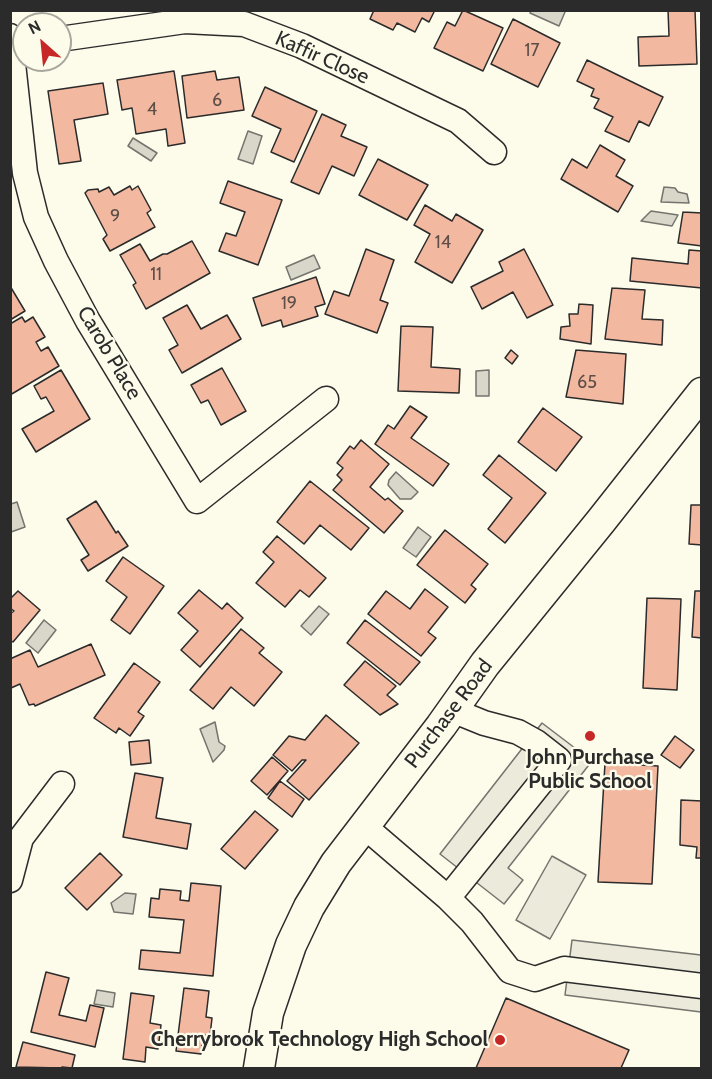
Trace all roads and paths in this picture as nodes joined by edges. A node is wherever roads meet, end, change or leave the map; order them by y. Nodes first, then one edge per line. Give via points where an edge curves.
1 (72, 37) edge
2 (17, 72) edge
3 (494, 152) dead end
4 (702, 393) edge
5 (326, 399) dead end
6 (452, 710) junction
7 (62, 784) dead end
8 (364, 825) junction
9 (10, 880) edge
10 (448, 898) junction
11 (702, 986) edge
12 (259, 1068) edge

1 - 3 street, Kaffir Close via 185,21 244,24 302,46 458,122
2 - 5 street, Carob Place via 25,173 36,217 88,321 197,501
4 - 6 main road, Purchase Road
6 - 8 main road, Purchase Road
6 - 10 street via 518,732 559,760
7 - 9 street via 21,838
8 - 10 street
8 - 12 main road, Purchase Road via 309,907 291,945 268,1013
10 - 11 street via 510,971 535,979 564,969

